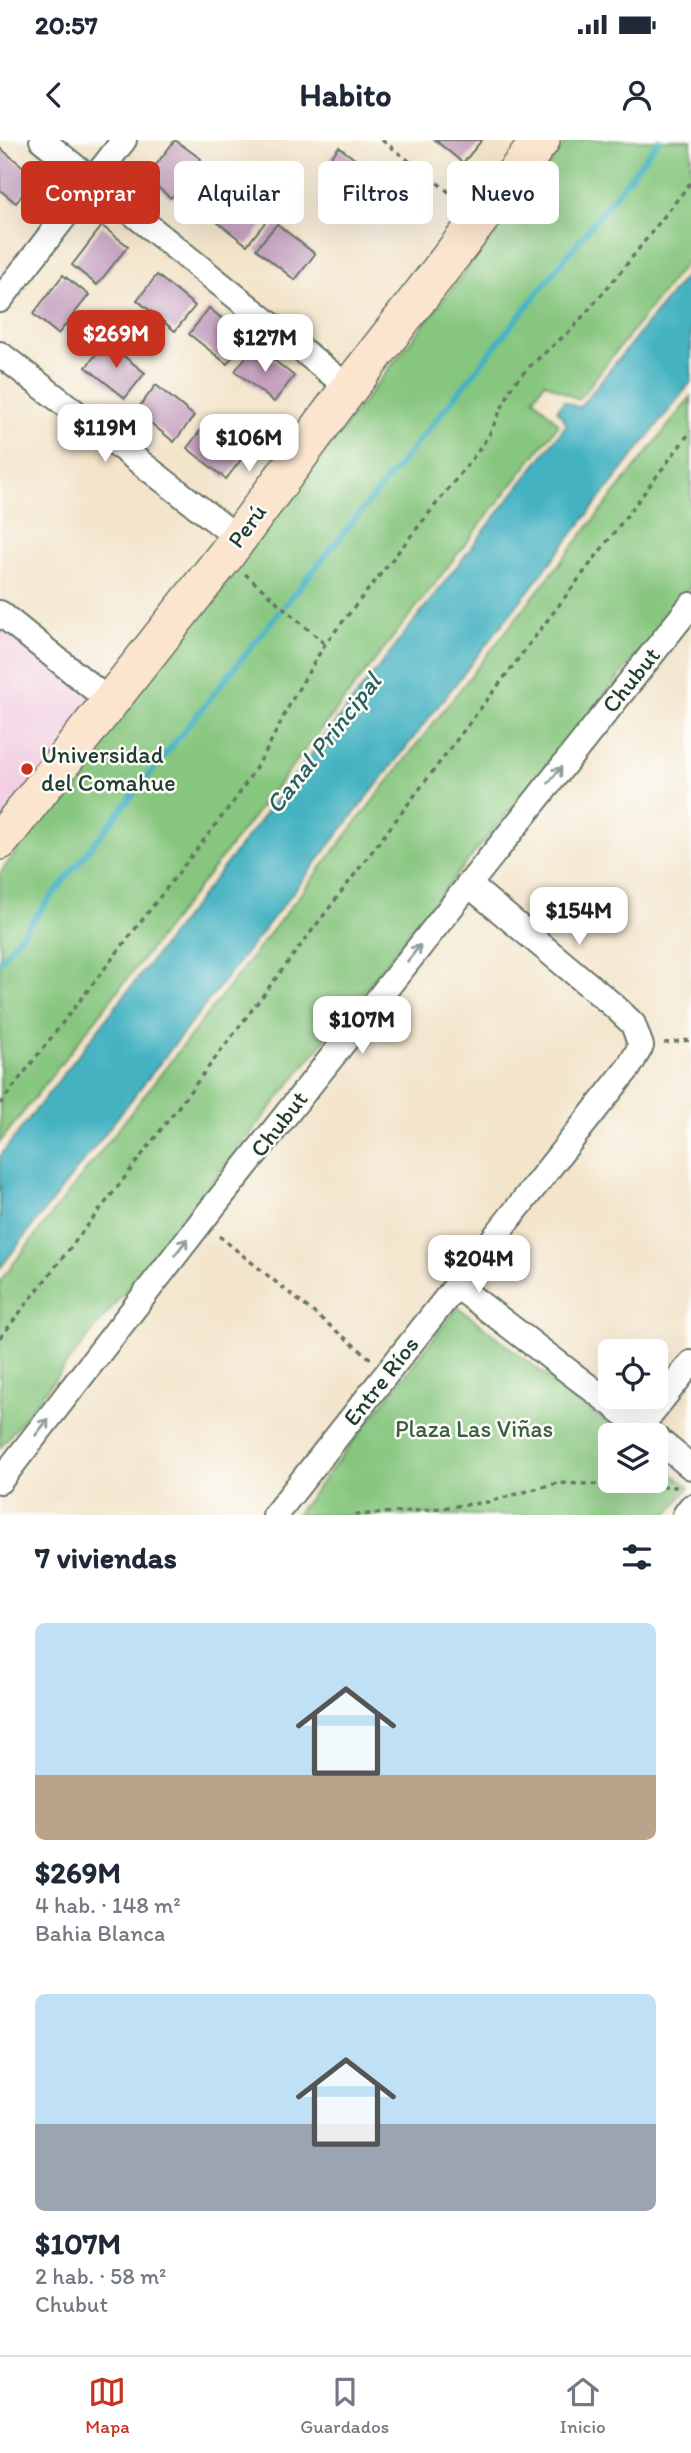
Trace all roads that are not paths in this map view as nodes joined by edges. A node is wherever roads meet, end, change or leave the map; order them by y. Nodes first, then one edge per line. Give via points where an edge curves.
1 (42, 140) edge
2 (124, 140) edge
3 (541, 140) edge
4 (68, 161) edge
5 (108, 161) edge
6 (59, 224) edge
7 (146, 224) edge
8 (0, 300) edge
9 (0, 354) edge
10 (349, 388) junction
11 (232, 547) junction
12 (691, 605) edge
13 (0, 613) edge
14 (108, 701) junction
15 (0, 841) edge
16 (468, 884) junction
17 (457, 1286) junction
18 (691, 1363) edge
19 (637, 1423) edge
20 (656, 1423) edge
21 (668, 1457) edge
22 (0, 1480) edge
23 (690, 1487) edge
24 (275, 1515) edge
25 (685, 1515) edge

1 - 4 street
2 - 5 street
3 - 10 main road, Perú
6 - 8 street
7 - 10 street
9 - 11 street
10 - 11 main road, Perú
11 - 14 main road, Perú
16 -> 12 street, Chubut
13 - 14 street
14 - 15 main road, Perú
16 - 17 street, Entre Ríos via 614,1006 633,1024 641,1046
22 -> 16 street, Chubut
17 - 19 street
17 - 24 street, Entre Ríos
18 - 20 street
21 - 23 street
23 - 25 street

